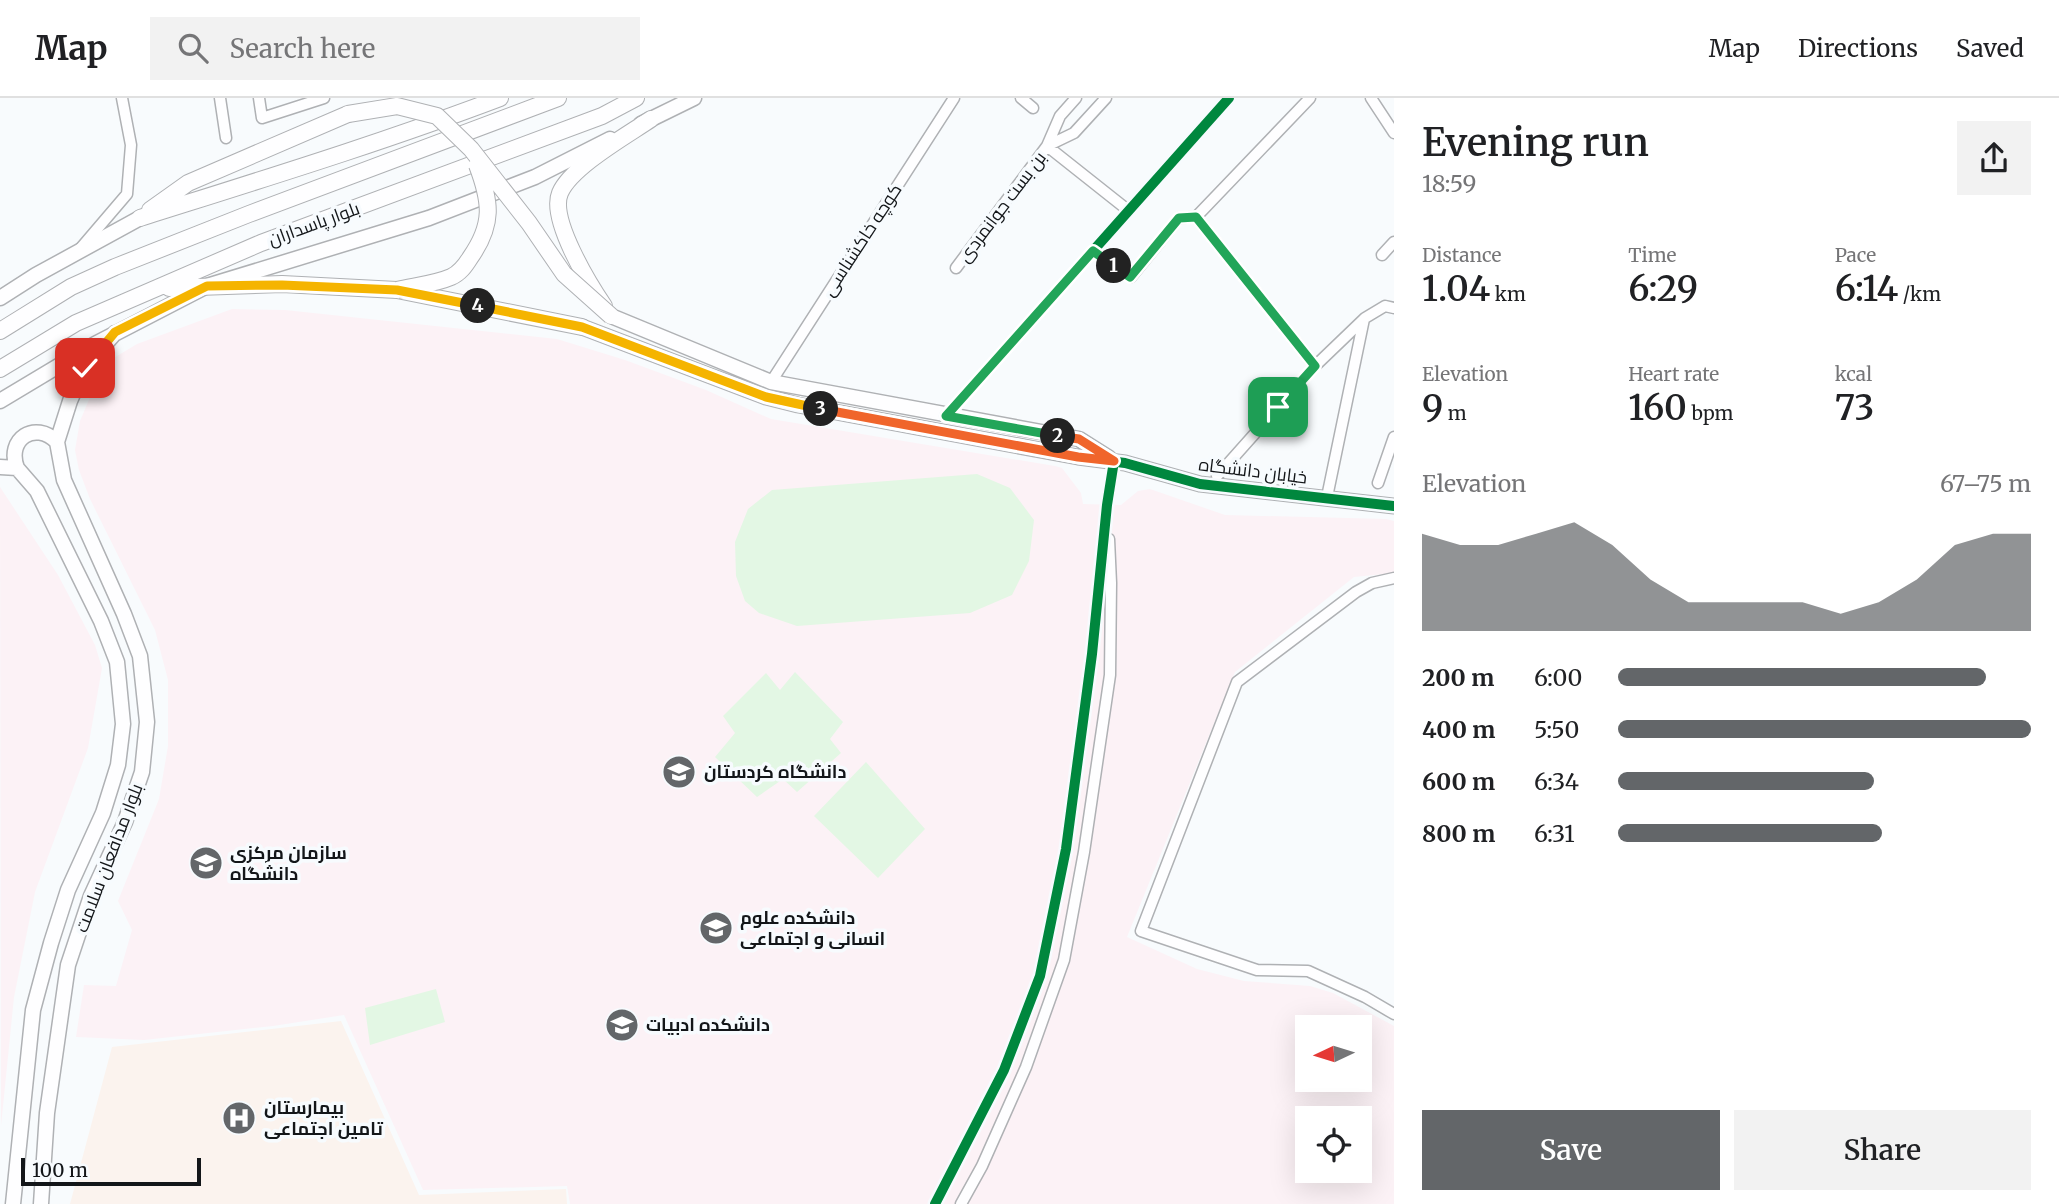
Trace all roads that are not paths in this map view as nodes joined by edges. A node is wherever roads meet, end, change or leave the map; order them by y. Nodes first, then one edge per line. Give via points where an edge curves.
1 (122, 98) edge
2 (220, 98) edge
3 (259, 98) edge
4 (324, 98) edge
5 (500, 98) edge
6 (558, 98) edge
7 (636, 98) edge
8 (694, 98) edge
9 (954, 98) edge
10 (1021, 98) edge
11 (1076, 98) edge
12 (1106, 98) edge
13 (1229, 98) edge
14 (1310, 98) edge
15 (1371, 98) edge
16 (1034, 108) dead end
17 (651, 119) junction
18 (1394, 133) edge
19 (226, 138) dead end
20 (1047, 146) junction
21 (471, 149) junction
22 (1129, 211) junction
23 (1196, 217) junction
24 (140, 218) junction
25 (1394, 242) edge
26 (1093, 251) junction
27 (1382, 255) dead end
28 (74, 256) junction
29 (956, 268) dead end
30 (207, 286) junction
31 (157, 288) junction
32 (397, 290) junction
33 (0, 298) edge
34 (1394, 308) edge
35 (611, 316) junction
36 (1364, 318) junction
37 (582, 327) joint
38 (0, 331) edge
39 (115, 332) junction
40 (1315, 366) junction
41 (0, 369) edge
42 (771, 382) junction
43 (0, 401) edge
44 (946, 416) junction
45 (1394, 437) edge
46 (57, 442) junction
47 (1114, 461) junction
48 (0, 467) edge
49 (17, 468) junction
50 (1217, 476) dead end
51 (1378, 483) dead end
52 (1327, 497) junction
53 (1107, 505) junction
54 (1394, 506) edge
55 (1394, 578) edge
56 (1066, 849) junction
57 (1084, 852) junction
58 (1394, 1014) edge
59 (13, 1204) edge
60 (41, 1204) edge
61 (935, 1204) edge
62 (961, 1204) edge

1 - 28 street via 131,145 127,194
2 - 19 street
3 - 4 street via 262,118
5 - 24 main road
6 - 38 main road, بلوار پاسداران via 115,267 71,287
7 - 31 main road, بلوار پاسداران via 601,116 261,243
8 - 17 main road
9 - 42 street, کوچه خاکشناسی
10 - 16 street
11 - 20 street, بن بست جوانمردی via 1060,116
12 - 20 street, بن بست جوانمردی via 1073,132
13 - 22 street
14 - 23 street
15 - 18 street
17 - 30 main road via 535,177 429,218
17 - 35 main road via 573,173 559,195 562,223 577,263
20 - 22 street
20 - 29 street, بن بست جوانمردی
21 - 24 main road, bridge via 437,116 397,106 348,114 188,183
21 - 32 main road, bridge via 489,214 483,240 463,270 451,277
21 - 35 main road, bridge via 564,274
22 - 26 street
23 - 26 street via 1179,218 1130,277
23 - 40 street
24 - 28 main road
25 - 27 street
26 - 44 street
28 - 33 main road
30 - 31 main road
30 - 32 main road
30 - 39 main road
31 - 41 main road, بلوار پاسداران via 76,323
32 - 37 main road
34 - 36 street via 1385,306
35 - 42 main road, خیابان دانشگاه
36 - 40 street
36 - 52 street
37 - 47 main road, خیابان دانشگاه via 766,397
39 - 43 main road
39 - 46 main road, بلوار مدافعان سلامت via 85,368
40 - 50 street
42 - 44 main road, خیابان دانشگاه
44 - 47 main road, خیابان دانشگاه via 1079,439
45 - 51 street
46 - 49 main road via 36,432 21,438 14,453
46 - 60 main road, بلوار مدافعان سلامت via 64,480 140,656 147,722 142,772 68,965 47,1113
47 - 52 main road, خیابان دانشگاه via 1200,484
47 - 53 street
48 - 49 main road
49 - 59 main road, بلوار مدافعان سلامت via 37,491 101,621 117,662 123,724 118,765 103,813 68,890 33,1010
52 - 54 main road, خیابان دانشگاه
53 - 56 street
53 - 57 street via 1111,675
55 - 58 street via 1356,592 1237,682 1141,931 1257,970 1307,971
56 - 57 street
56 - 61 street via 1040,976 1004,1070
57 - 62 street via 1064,960 1026,1067

